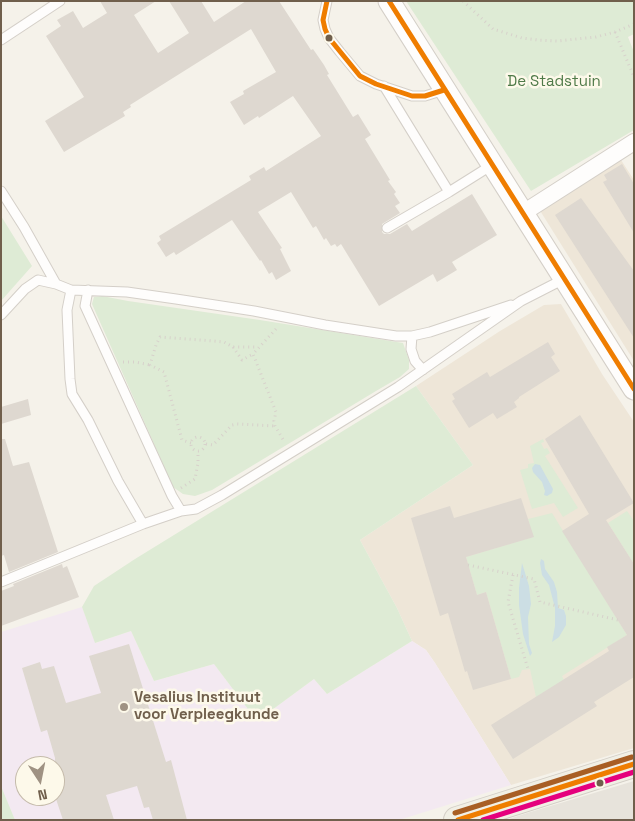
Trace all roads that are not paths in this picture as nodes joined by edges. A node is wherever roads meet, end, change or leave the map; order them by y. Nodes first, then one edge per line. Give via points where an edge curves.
1 (60, 1) edge
2 (327, 1) edge
3 (389, 1) edge
4 (1, 40) edge
5 (384, 86) junction
6 (444, 90) junction
7 (634, 142) edge
8 (492, 165) junction
9 (1, 191) edge
10 (449, 192) junction
11 (523, 213) junction
12 (388, 228) dead end
13 (564, 279) junction
14 (56, 284) junction
15 (71, 290) junction
16 (91, 290) junction
17 (521, 301) junction
18 (1, 316) edge
19 (412, 336) junction
20 (423, 370) junction
21 (634, 389) edge
22 (181, 511) junction
23 (143, 524) junction
24 (1, 582) edge
25 (634, 764) edge
26 (458, 820) edge

1 - 4 lane
2 - 5 lane via 324,20 329,38 360,76
3 - 6 street
5 - 6 lane via 412,96
5 - 10 lane
6 - 8 street
7 - 11 street
8 - 10 lane
8 - 11 street
9 - 14 lane
10 - 12 lane
11 - 13 street
13 - 17 lane
13 - 21 street
14 - 15 lane
14 - 18 lane via 38,280 25,289
15 - 16 lane
15 - 23 lane via 67,310 72,394
16 - 19 lane via 176,299
16 - 22 lane via 85,306
17 - 19 lane
17 - 20 lane
19 - 20 lane via 411,349
20 - 22 lane via 222,495 196,509
22 - 23 lane
23 - 24 lane
25 - 26 main road

